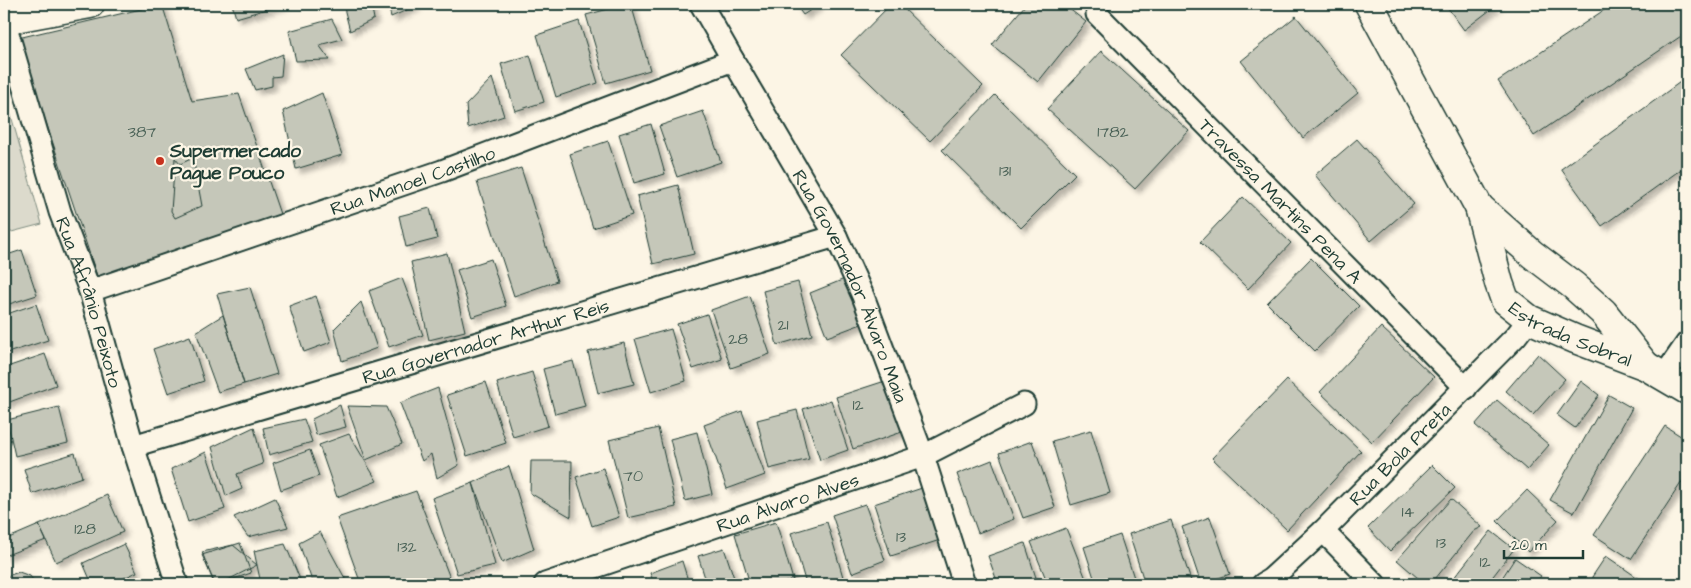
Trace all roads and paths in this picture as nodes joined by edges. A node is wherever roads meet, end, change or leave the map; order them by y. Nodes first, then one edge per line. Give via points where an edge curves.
1 (90, 4) edge
2 (701, 4) edge
3 (1369, 4) edge
4 (1097, 14) dead end
5 (4, 20) edge
6 (733, 60) junction
7 (1479, 207) junction
8 (836, 236) junction
9 (1532, 254) junction
10 (1499, 283) junction
11 (90, 291) junction
12 (1603, 312) junction
13 (1529, 319) junction
14 (1575, 339) junction
15 (1687, 343) edge
16 (1655, 371) junction
17 (1466, 388) junction
18 (1687, 390) edge
19 (1024, 404) dead end
20 (133, 446) junction
21 (923, 456) junction
22 (1323, 531) junction
23 (176, 584) edge
24 (545, 584) edge
25 (964, 584) edge
26 (1263, 584) edge
27 (1374, 584) edge

1 - 5 street
2 - 6 street, Rua Governador Álvaro Maia
3 - 7 street, Estrada Sobral
4 - 17 street, Travessa Martins Pena A
5 - 11 street, Rua Afrânio Peixoto via 60,212
6 - 8 street, Rua Governador Álvaro Maia
6 - 11 street, Rua Manoel Castilho via 442,171
7 - 9 street, Estrada Sobral
7 - 10 street, Estrada Sobral
8 - 20 street, Rua Governador Arthur Reis
8 - 21 street, Rua Governador Álvaro Maia via 863,296
9 - 10 street
9 - 12 street, Estrada Sobral
10 - 13 street, Estrada Sobral via 1506,300
11 - 20 street, Rua Afrânio Peixoto
12 - 14 street
12 - 16 street, Estrada Sobral
13 - 14 street, Estrada Sobral
13 - 17 street, Rua Bola Preta
14 - 16 street, Estrada Sobral
15 - 16 street
16 - 18 street, Estrada Sobral
17 - 22 street, Rua Bola Preta
19 - 21 street, Rua Álvaro Alves
20 - 23 street, Rua Afrânio Peixoto
21 - 24 street, Rua Álvaro Alves
21 - 25 street, Rua Governador Álvaro Maia
22 - 26 street, Rua Bola Preta
22 - 27 street

